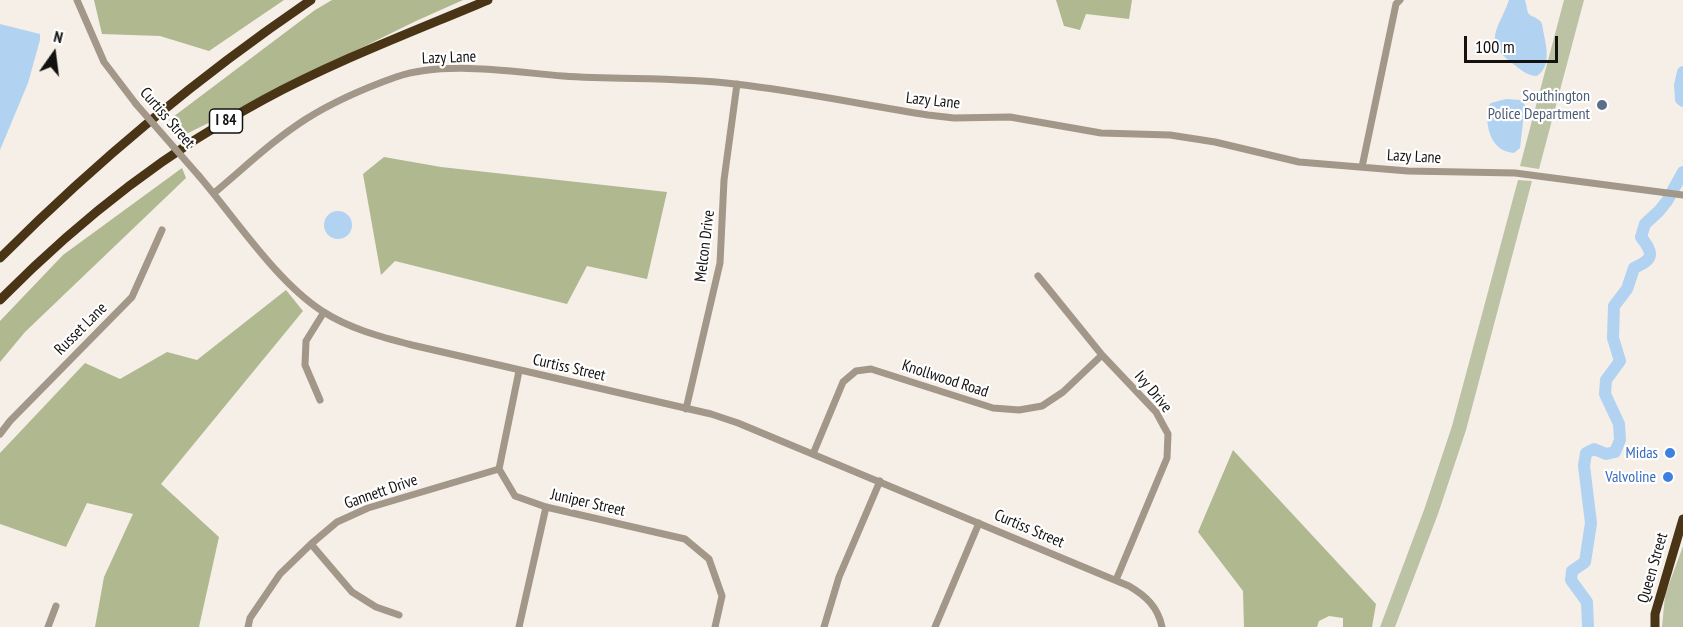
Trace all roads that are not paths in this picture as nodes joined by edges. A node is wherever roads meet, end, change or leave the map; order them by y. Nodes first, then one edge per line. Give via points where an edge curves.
1 (77, 0) edge
2 (311, 0) edge
3 (488, 0) edge
4 (1400, 0) edge
5 (737, 84) junction
6 (1362, 167) junction
7 (214, 193) junction
8 (1682, 194) edge
9 (162, 230) dead end
10 (0, 258) edge
11 (1038, 276) dead end
12 (0, 300) edge
13 (324, 312) junction
14 (1102, 355) junction
15 (519, 371) junction
16 (320, 400) dead end
17 (686, 409) junction
18 (0, 434) edge
19 (813, 453) junction
20 (499, 469) junction
21 (880, 481) junction
22 (546, 507) junction
23 (1683, 519) edge
24 (979, 523) junction
25 (311, 544) junction
26 (1116, 580) junction
27 (56, 606) dead end
28 (399, 615) dead end
29 (48, 627) edge
30 (248, 627) edge
31 (519, 627) edge
32 (715, 627) edge
33 (824, 627) edge
34 (935, 627) edge
35 (1162, 627) edge
36 (1655, 627) edge

1 - 7 street, Curtiss Street, bridge via 104,62
2 - 10 highway via 147,123
3 - 12 highway, I 84 via 325,69 204,134 91,215
4 - 6 street via 1396,4
5 - 6 street, Lazy Lane via 928,115 1010,117 1101,132 1173,135 1299,162
5 - 7 street, Lazy Lane via 426,69 397,76 313,115 270,145
5 - 17 street, Melcon Drive via 724,180 720,263
6 - 8 street, Lazy Lane via 1515,173
7 - 13 street, Curtiss Street via 284,278
9 - 18 street, Russet Lane via 132,297
11 - 14 street, Ivy Drive
13 - 15 street, Curtiss Street via 386,339
13 - 16 street via 306,340 305,365
14 - 19 street, Knollwood Road via 1042,406 1019,410 993,408 871,369 856,370 843,382
14 - 26 street, Ivy Drive via 1156,412 1168,434 1167,458
15 - 17 street, Curtiss Street
15 - 20 street
17 - 19 street, Curtiss Street via 731,421
19 - 21 street, Curtiss Street
20 - 22 street, Juniper Street via 515,496
20 - 25 street, Gannett Drive via 368,508 337,522
21 - 24 street, Curtiss Street
21 - 33 street via 839,577
22 - 31 street
22 - 32 street, Juniper Street via 685,539 709,559 722,596
23 - 36 highway, Queen Street via 1655,614
24 - 26 street, Curtiss Street
24 - 34 street
25 - 28 street via 352,592
25 - 30 street, Gannett Drive via 280,574
26 - 35 street, Curtiss Street via 1149,600
27 - 29 street

